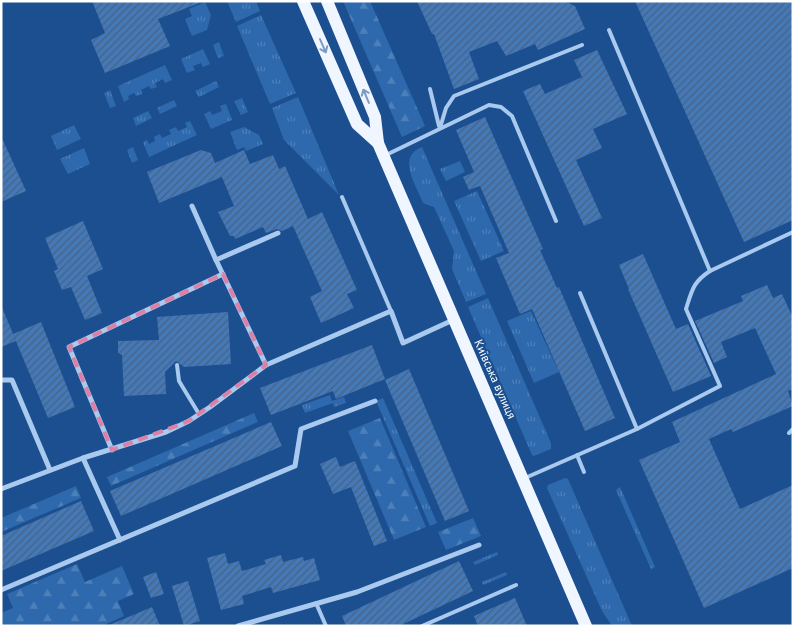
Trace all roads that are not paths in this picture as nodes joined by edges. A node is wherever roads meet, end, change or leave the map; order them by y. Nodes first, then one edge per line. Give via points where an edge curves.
1 (303, 1) edge
2 (326, 1) edge
3 (609, 30) dead end
4 (582, 45) dead end
5 (430, 89) dead end
6 (440, 128) junction
7 (378, 143) junction
8 (384, 156) junction
9 (342, 198) dead end
10 (192, 206) dead end
11 (556, 221) dead end
12 (793, 232) edge
13 (278, 233) dead end
14 (216, 260) junction
15 (710, 271) junction
16 (223, 274) junction
17 (580, 293) dead end
18 (391, 311) junction
19 (454, 320) junction
20 (177, 364) dead end
21 (266, 365) junction
22 (1, 380) edge
23 (375, 401) dead end
24 (199, 414) junction
25 (637, 429) junction
26 (793, 429) edge
27 (789, 433) dead end
28 (112, 450) junction
29 (576, 455) junction
30 (83, 458) junction
31 (50, 470) junction
32 (584, 472) dead end
33 (523, 479) junction
34 (1, 490) edge
35 (120, 540) junction
36 (479, 545) dead end
37 (516, 585) dead end
38 (1, 590) edge
39 (316, 603) junction
40 (238, 626) edge
41 (326, 626) edge
42 (422, 626) edge
43 (586, 626) edge

1 -> 7 main road, Київська вулиця via 357,124
7 -> 2 main road, Київська вулиця via 375,117
3 - 15 lane
4 - 6 lane via 454,96 446,108
5 - 6 lane
6 - 8 lane
6 - 11 lane via 489,105 501,107 512,116
7 - 8 main road, Київська вулиця
8 - 19 main road, Київська вулиця
9 - 18 lane
10 - 14 street
12 - 15 lane
13 - 14 street
14 - 16 street
15 - 25 lane via 699,278 686,309 720,386
16 - 21 street
16 - 28 street via 69,348
17 - 25 lane
18 - 19 street via 403,343
18 - 21 street
19 - 33 main road, Київська вулиця
20 - 24 lane via 179,381
21 - 24 street
22 - 31 street via 12,380
23 - 35 street via 301,429 295,466
24 - 28 street via 166,432
25 - 29 lane
26 - 27 lane
28 - 30 street
29 - 32 lane
29 - 33 lane
30 - 31 street
30 - 35 street
31 - 34 street
33 - 43 main road, Київська вулиця
35 - 38 street
36 - 39 street via 357,592
37 - 42 lane
39 - 40 street
39 - 41 lane

